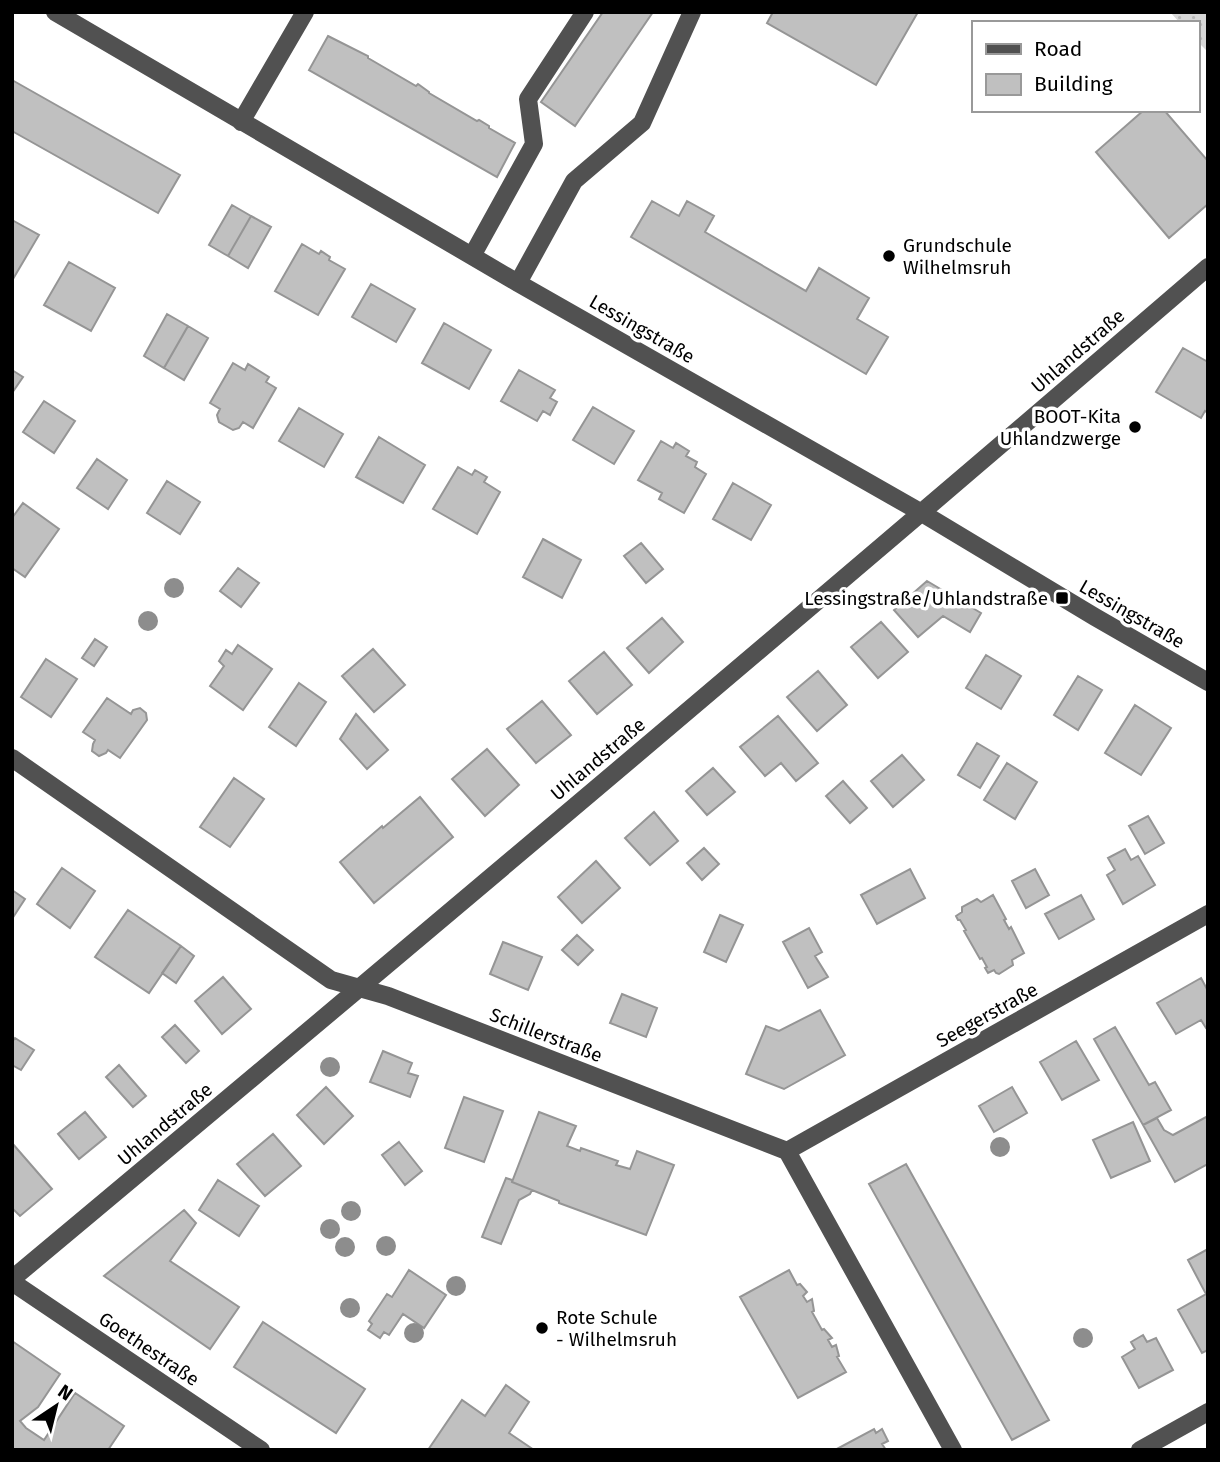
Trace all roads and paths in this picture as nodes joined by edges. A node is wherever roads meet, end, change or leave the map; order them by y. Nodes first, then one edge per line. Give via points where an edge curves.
1 (55, 12) edge
2 (305, 12) edge
3 (586, 12) edge
4 (692, 12) edge
5 (241, 122) junction
6 (471, 256) junction
7 (1208, 267) edge
8 (518, 283) junction
9 (922, 513) junction
10 (1208, 682) edge
11 (12, 758) edge
12 (1208, 914) edge
13 (359, 989) junction
14 (787, 1151) junction
15 (12, 1280) edge
16 (1208, 1412) edge
17 (261, 1450) edge
18 (953, 1450) edge
19 (1140, 1450) edge

1 - 5 street, Lessingstraße
2 - 5 street
3 - 6 street via 527,99 534,144
4 - 8 street via 642,123 575,181
5 - 6 street, Lessingstraße
6 - 8 street, Lessingstraße
7 - 9 street, Uhlandstraße
8 - 9 street, Lessingstraße
9 - 10 street, Lessingstraße
9 - 13 street, Uhlandstraße
11 - 13 street, Schillerstraße via 331,980
12 - 14 street, Seegerstraße
13 - 14 street, Schillerstraße via 388,996
13 - 15 street, Uhlandstraße
14 - 18 street
15 - 17 street, Goethestraße
16 - 19 street

